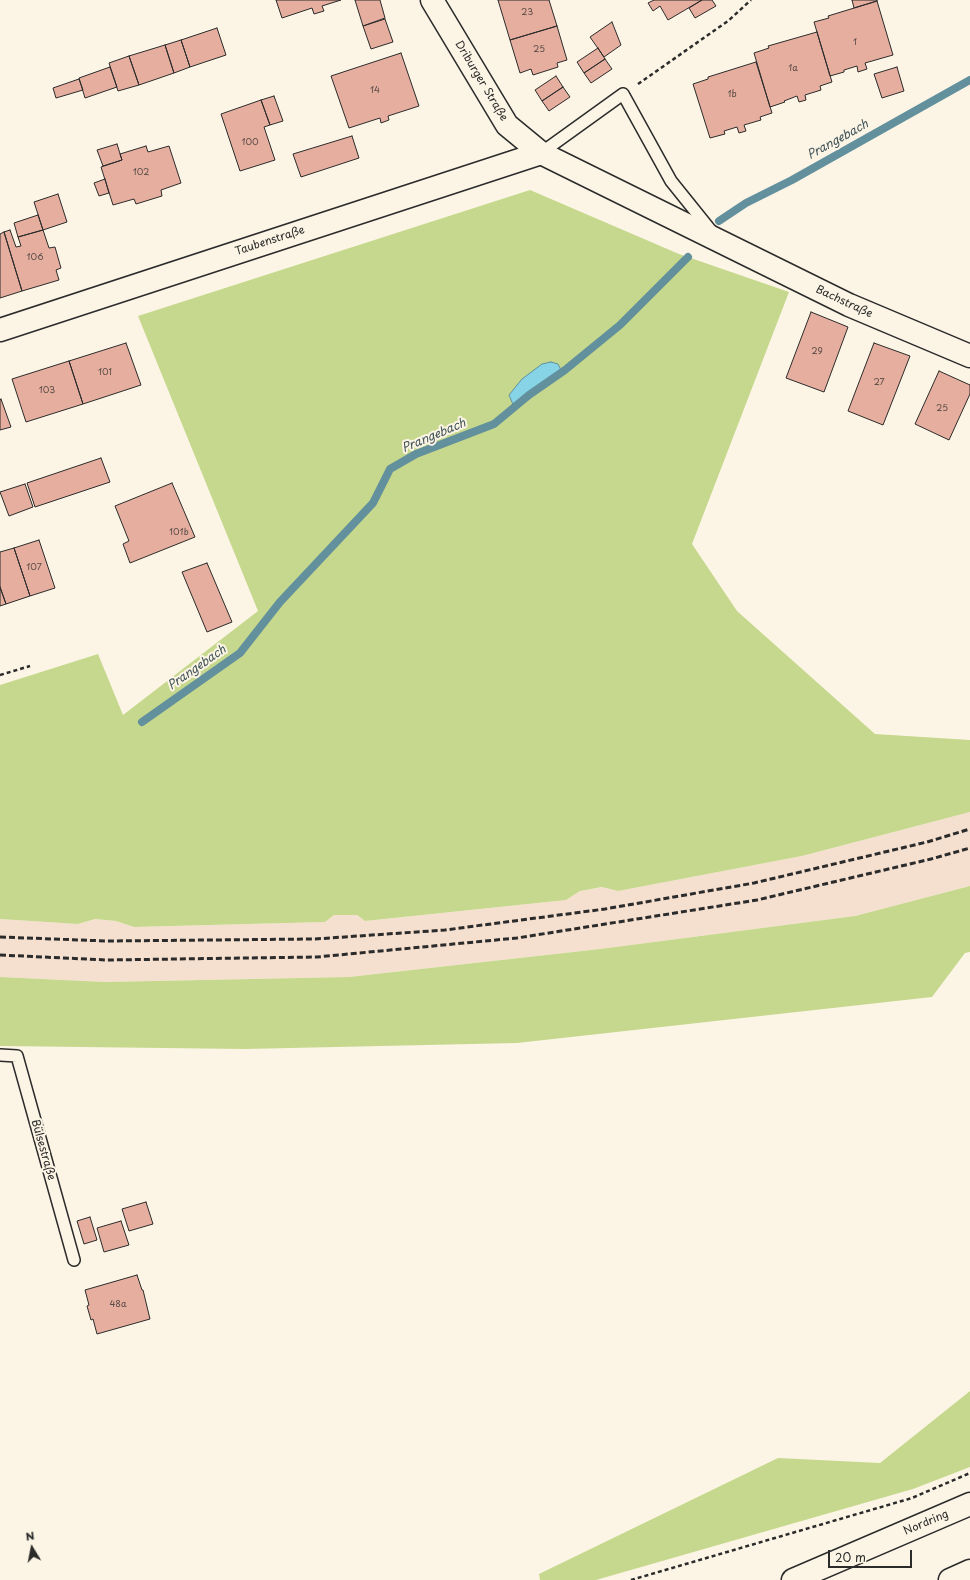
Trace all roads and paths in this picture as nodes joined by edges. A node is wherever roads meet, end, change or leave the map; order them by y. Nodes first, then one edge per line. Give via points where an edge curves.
1 (432, 0) edge
2 (751, 0) edge
3 (623, 94) junction
4 (541, 153) junction
5 (721, 243) junction
6 (0, 330) edge
7 (970, 356) edge
8 (30, 666) dead end
9 (0, 675) edge
10 (0, 1055) edge
11 (74, 1260) dead end
12 (970, 1473) edge
13 (970, 1504) edge
14 (970, 1571) edge
15 (631, 1580) edge
16 (793, 1580) edge
17 (950, 1580) edge

1 - 4 street, Driburger Straße via 507,125
2 - 3 path via 728,20
3 - 4 lane
3 - 5 lane, Bachstraße via 671,181
4 - 5 street, Bachstraße
4 - 6 street, Taubenstraße
5 - 7 street, Bachstraße via 849,305
8 - 9 path
10 - 11 lane, Bülsestraße via 16,1056
12 - 15 path via 912,1498
13 - 16 street, Nordring
14 - 17 street

